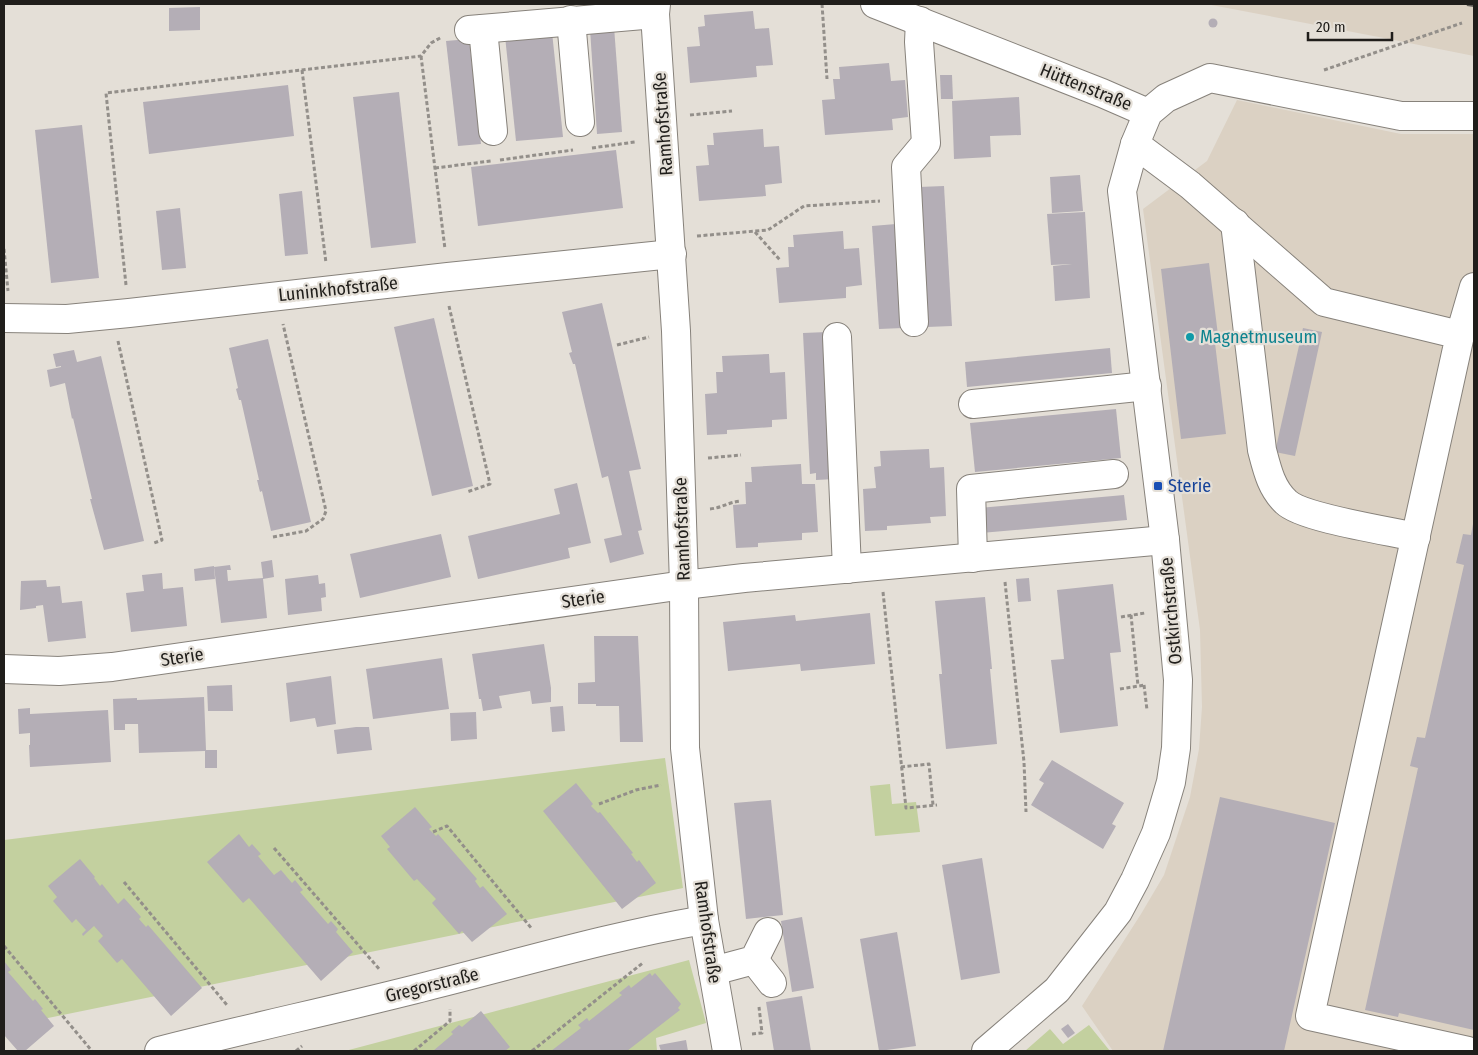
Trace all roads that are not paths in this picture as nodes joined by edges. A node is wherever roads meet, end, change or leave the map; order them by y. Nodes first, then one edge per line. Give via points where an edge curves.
1 (875, 4) edge
2 (655, 9) edge
3 (570, 20) junction
4 (920, 20) junction
5 (1148, 113) junction
6 (1474, 116) edge
7 (580, 122) dead end
8 (493, 132) dead end
9 (1135, 144) junction
10 (1235, 223) junction
11 (672, 246) junction
12 (1474, 287) edge
13 (7, 318) edge
14 (914, 322) dead end
15 (1460, 334) junction
16 (837, 337) dead end
17 (1147, 386) junction
18 (973, 404) dead end
19 (1114, 474) dead end
20 (1416, 537) junction
21 (1165, 540) junction
22 (974, 558) junction
23 (847, 569) junction
24 (684, 585) junction
25 (4, 670) edge
26 (704, 920) junction
27 (768, 932) dead end
28 (754, 960) junction
29 (713, 971) junction
30 (772, 982) dead end
31 (159, 1051) edge
32 (727, 1051) edge
33 (986, 1051) edge
34 (1468, 1051) edge

1 - 4 street, Hüttenstraße
2 - 3 street
2 - 11 street, Ramhofstraße
3 - 7 street
3 - 8 street via 476,29
4 - 5 street, Hüttenstraße
4 - 14 street via 926,143 906,167
5 - 6 street, Hüttenstraße via 1166,98 1210,78 1401,116
5 - 9 street, Ostkirchstraße
9 - 10 street
9 - 17 street, Ostkirchstraße via 1122,191
10 - 15 street via 1324,302
10 - 20 street via 1262,450 1270,481 1286,503 1313,515
11 - 13 street, Luninkhofstraße via 445,277 120,314
11 - 24 street, Ramhofstraße
12 - 15 street
15 - 20 street
16 - 23 street
17 - 18 street
17 - 21 street, Ostkirchstraße
19 - 22 street via 971,489
20 - 34 street via 1310,1016
21 - 22 street, Sterie
21 - 33 street, Ostkirchstraße via 1178,690 1171,782 1156,833 1122,904 1100,936 1057,990
22 - 23 street, Sterie
23 - 24 street, Sterie
24 - 25 street, Sterie via 112,667 59,671
24 - 26 street, Ramhofstraße via 685,748
26 - 29 street, Ramhofstraße
26 - 31 street, Gregorstraße
27 - 28 street
28 - 29 street
28 - 30 street
29 - 32 street, Ramhofstraße

